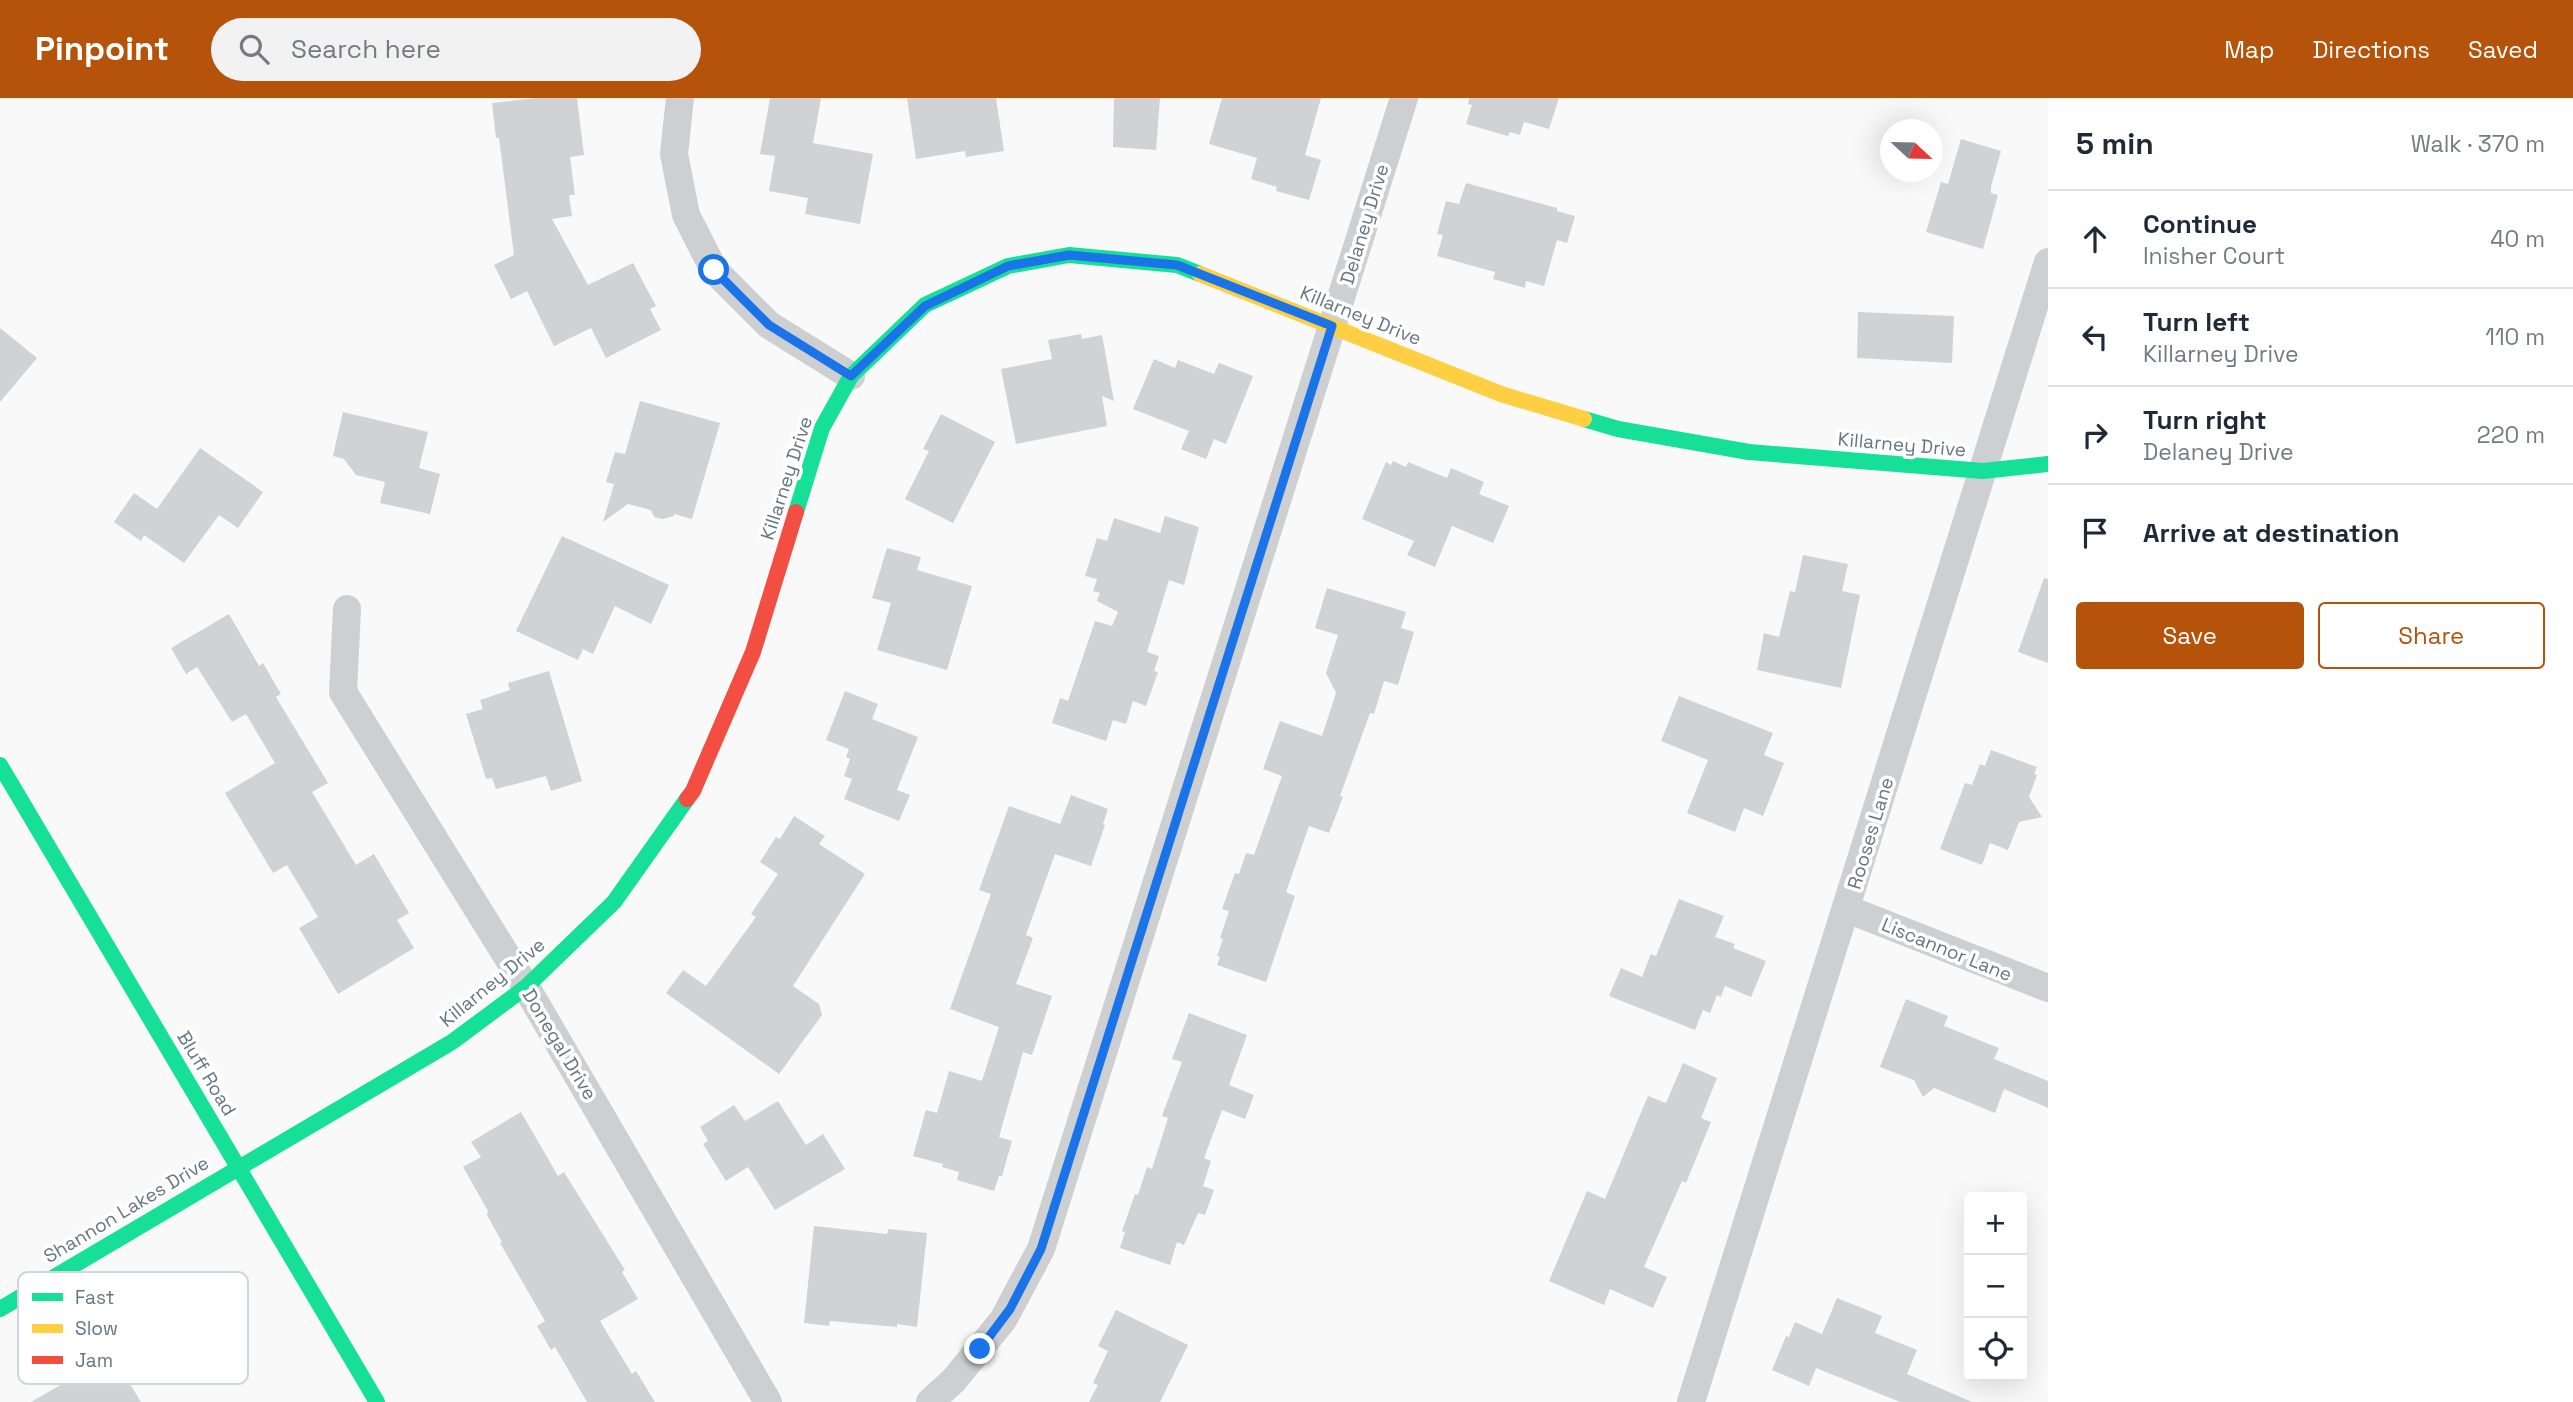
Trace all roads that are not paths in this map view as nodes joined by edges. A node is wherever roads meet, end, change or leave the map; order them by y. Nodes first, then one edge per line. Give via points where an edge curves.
1 (680, 98) edge
2 (1404, 98) edge
3 (2048, 262) edge
4 (1332, 326) junction
5 (851, 376) junction
6 (2048, 464) edge
7 (1983, 471) junction
8 (347, 609) dead end
9 (0, 765) edge
10 (1847, 909) junction
11 (526, 986) junction
12 (2048, 989) edge
13 (238, 1166) junction
14 (62, 1272) edge
15 (18, 1298) edge
16 (0, 1309) edge
17 (377, 1402) edge
18 (768, 1402) edge
19 (930, 1402) edge
20 (1690, 1402) edge

1 - 5 street via 674,154 686,215 714,270 769,325
2 - 4 street, Delaney Drive
3 - 7 street, Rooses Lane
4 - 5 street, Killarney Drive via 1177,265 1069,255 1008,266 925,306
4 - 7 street, Killarney Drive via 1502,394 1618,429 1749,452
4 - 19 street, Delaney Drive via 1041,1249 1003,1320
5 - 11 street, Killarney Drive via 822,428 753,652 693,791 614,902
6 - 7 street, Killarney Drive
7 - 10 street, Rooses Lane
8 - 11 street, Donegal Drive via 343,692
9 - 13 street, Bluff Road
10 - 12 street, Liscannor Lane
10 - 20 street, Rooses Lane
11 - 13 street, Killarney Drive via 452,1042
11 - 18 street, Donegal Drive
13 - 14 street, Shannon Lakes Drive
13 - 17 street, Bluff Road
15 - 16 street, Shannon Lakes Drive

